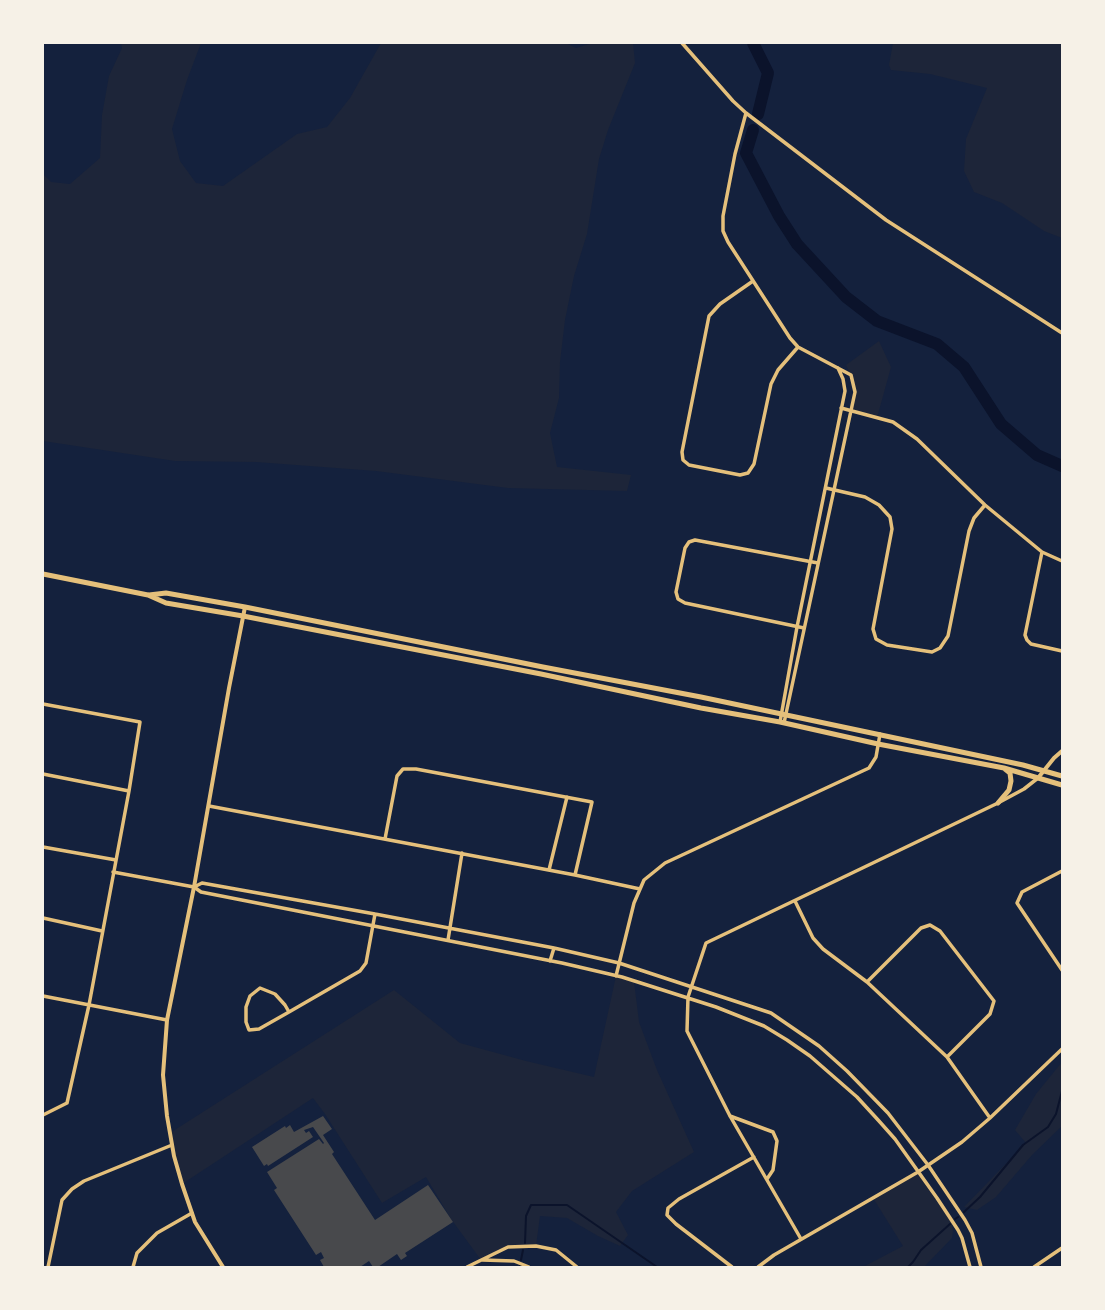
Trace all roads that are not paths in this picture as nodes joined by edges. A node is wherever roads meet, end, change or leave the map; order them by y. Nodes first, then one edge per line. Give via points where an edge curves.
1 (682, 43) edge
2 (746, 113) junction
3 (753, 281) junction
4 (1062, 333) edge
5 (798, 347) junction
6 (837, 367) junction
7 (841, 408) junction
8 (850, 411) junction
9 (826, 488) junction
10 (833, 489) junction
11 (985, 505) junction
12 (1042, 552) junction
13 (810, 561) junction
14 (1062, 561) edge
15 (818, 563) junction
16 (43, 574) edge
17 (148, 595) junction
18 (245, 607) junction
19 (244, 616) junction
20 (797, 627) junction
21 (804, 628) junction
22 (1062, 651) edge
23 (43, 704) edge
24 (783, 715) junction
25 (782, 722) junction
26 (880, 734) junction
27 (878, 744) junction
28 (1062, 751) edge
29 (1004, 768) junction
30 (1044, 770) junction
31 (43, 774) edge
32 (1062, 776) edge
33 (1038, 778) junction
34 (1062, 785) edge
35 (128, 791) junction
36 (567, 797) junction
37 (998, 803) junction
38 (209, 806) junction
39 (384, 839) junction
40 (43, 847) edge
41 (462, 853) junction
42 (116, 860) junction
43 (549, 870) junction
44 (1062, 871) edge
45 (113, 872) junction
46 (575, 875) junction
47 (194, 887) junction
48 (640, 889) junction
49 (795, 901) junction
50 (375, 914) junction
51 (43, 918) edge
52 (373, 926) junction
53 (450, 928) junction
54 (102, 930) junction
55 (448, 940) junction
56 (554, 948) junction
57 (550, 961) junction
58 (619, 963) junction
59 (1062, 970) edge
60 (616, 976) junction
61 (867, 982) junction
62 (692, 987) junction
63 (43, 996) edge
64 (688, 998) junction
65 (89, 1005) junction
66 (289, 1012) junction
67 (167, 1020) junction
68 (1062, 1049) edge
69 (946, 1057) junction
70 (43, 1115) edge
71 (730, 1116) junction
72 (990, 1118) junction
73 (172, 1145) junction
74 (754, 1157) junction
75 (928, 1166) junction
76 (918, 1172) junction
77 (767, 1179) junction
78 (192, 1213) junction
79 (801, 1239) junction
80 (1062, 1248) edge
81 (481, 1260) junction
82 (48, 1267) edge
83 (133, 1267) edge
84 (223, 1267) edge
85 (467, 1267) edge
86 (529, 1267) edge
87 (577, 1267) edge
88 (732, 1267) edge
89 (758, 1267) edge
90 (970, 1267) edge
91 (981, 1267) edge
92 (1034, 1267) edge

1 - 2 street
2 - 3 street via 734,154 723,216 723,231
2 - 4 street via 886,220
3 - 5 street
3 - 5 street via 720,304 709,316 682,452 683,460 689,465 740,475 748,473 754,464 771,384 778,370
5 - 6 street
6 - 7 street via 845,391
6 - 8 street via 850,375 855,392
7 - 8 street
7 - 9 street
8 - 10 street
8 - 11 street via 894,422 917,439
9 - 10 street
9 - 13 street
10 - 11 street via 865,497 879,505 890,517 892,529 873,630 876,639 887,645 932,652 940,648 948,636 969,531 974,518
10 - 15 street
11 - 12 street
12 - 14 street
12 - 22 street via 1025,635 1031,644
13 - 15 street
13 - 20 street
13 - 20 street via 695,540 689,542 685,548 676,592 678,599 685,603
15 - 21 street
16 - 17 main road
17 - 18 main road via 166,593
17 - 19 main road via 166,602
18 - 19 street
18 - 24 main road
19 - 25 main road
19 - 38 street
20 - 21 street
20 - 24 street
21 - 24 street
23 - 35 street via 140,722
24 - 25 street
24 - 26 main road
25 - 27 main road
26 - 27 street
26 - 30 main road
27 - 29 main road
27 - 48 street via 876,757 869,768 665,863 644,880
28 - 30 street
29 - 33 main road
29 - 37 main road via 1010,774 1011,781 1009,790
30 - 32 main road
30 - 33 street
31 - 35 street
33 - 34 main road
33 - 37 street
35 - 42 street
36 - 39 street via 416,769 403,769 397,776
36 - 43 street
36 - 46 street via 592,802
37 - 49 street
38 - 39 street
38 - 47 street
39 - 41 street
40 - 42 street
41 - 43 street
41 - 53 street
42 - 45 street
43 - 46 street
44 - 59 street via 1022,892 1017,903
45 - 47 street
45 - 54 street
46 - 48 street
47 - 50 street via 202,883
47 - 52 street via 201,892
47 - 67 street
48 - 58 street via 634,902
49 - 61 street via 813,938 823,949
49 - 62 street via 706,943
50 - 52 street
50 - 53 street
51 - 54 street
52 - 55 street
52 - 66 street via 366,963 360,971
53 - 55 street
53 - 56 street
54 - 65 street
55 - 57 street
56 - 57 street
56 - 58 street
57 - 60 street
58 - 60 street
58 - 62 street
60 - 64 street
61 - 69 street
61 - 69 street via 921,928 930,925 940,931 994,1002 990,1014
62 - 64 street
62 - 75 street via 771,1013 819,1046 888,1113
63 - 65 street
64 - 71 street via 687,1031
64 - 76 street via 764,1026 810,1056 857,1097 894,1139
65 - 67 street
65 - 70 street via 66,1103
66 - 66 street via 259,1029 249,1030 246,1022 246,1007 250,996 260,988 275,994
67 - 73 street via 163,1075
68 - 72 street
69 - 72 street
71 - 74 street
71 - 77 street via 773,1132 777,1141 773,1170
72 - 75 street
73 - 78 street
73 - 82 street via 84,1181 72,1189 62,1200
74 - 77 street
74 - 88 street via 679,1199 668,1208 667,1215 676,1224
75 - 76 street
75 - 91 street via 965,1220 972,1234
76 - 79 street
76 - 90 street via 958,1230
77 - 79 street
78 - 83 street via 157,1234 137,1253
78 - 84 street
79 - 89 street
80 - 92 street
81 - 85 street
81 - 86 street via 514,1261
81 - 87 street via 508,1247 536,1246 556,1250

